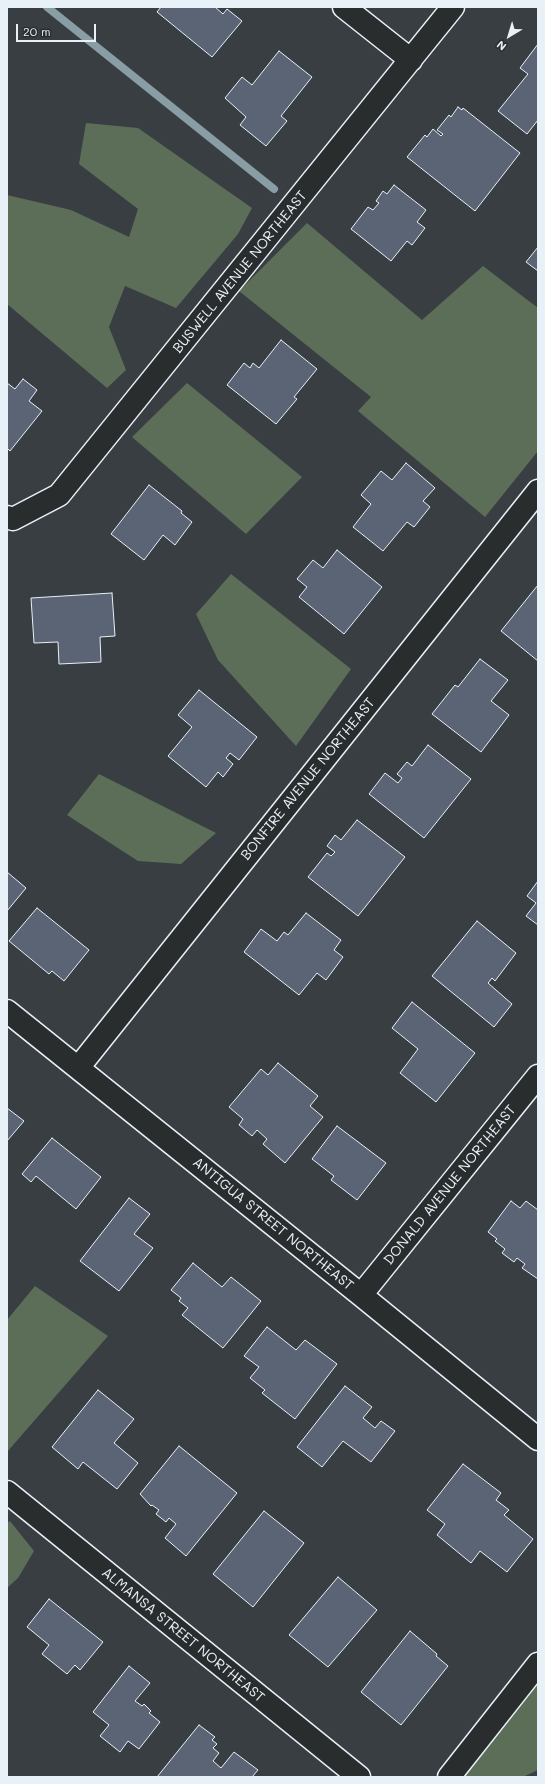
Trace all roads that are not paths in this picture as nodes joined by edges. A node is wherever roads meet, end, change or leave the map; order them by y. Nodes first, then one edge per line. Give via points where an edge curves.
1 (344, 7) edge
2 (453, 7) edge
3 (411, 60) junction
4 (538, 491) edge
5 (10, 518) edge
6 (7, 1011) edge
7 (78, 1068) junction
8 (538, 1076) edge
9 (361, 1295) junction
10 (538, 1439) edge
11 (7, 1492) edge
12 (538, 1664) edge
13 (359, 1777) edge
14 (449, 1777) edge

1 - 3 street
2 - 3 street, BUSWELL AVENUE NORTHEAST
3 - 5 street, BUSWELL AVENUE NORTHEAST via 59,495
4 - 7 street, BONFIRE AVENUE NORTHEAST
6 - 7 street, ANTIGUA STREET NORTHEAST
7 - 9 street, ANTIGUA STREET NORTHEAST
8 - 9 street, DONALD AVENUE NORTHEAST
9 - 10 street, ANTIGUA STREET NORTHEAST
11 - 13 street, ALMANSA STREET NORTHEAST
12 - 14 street

